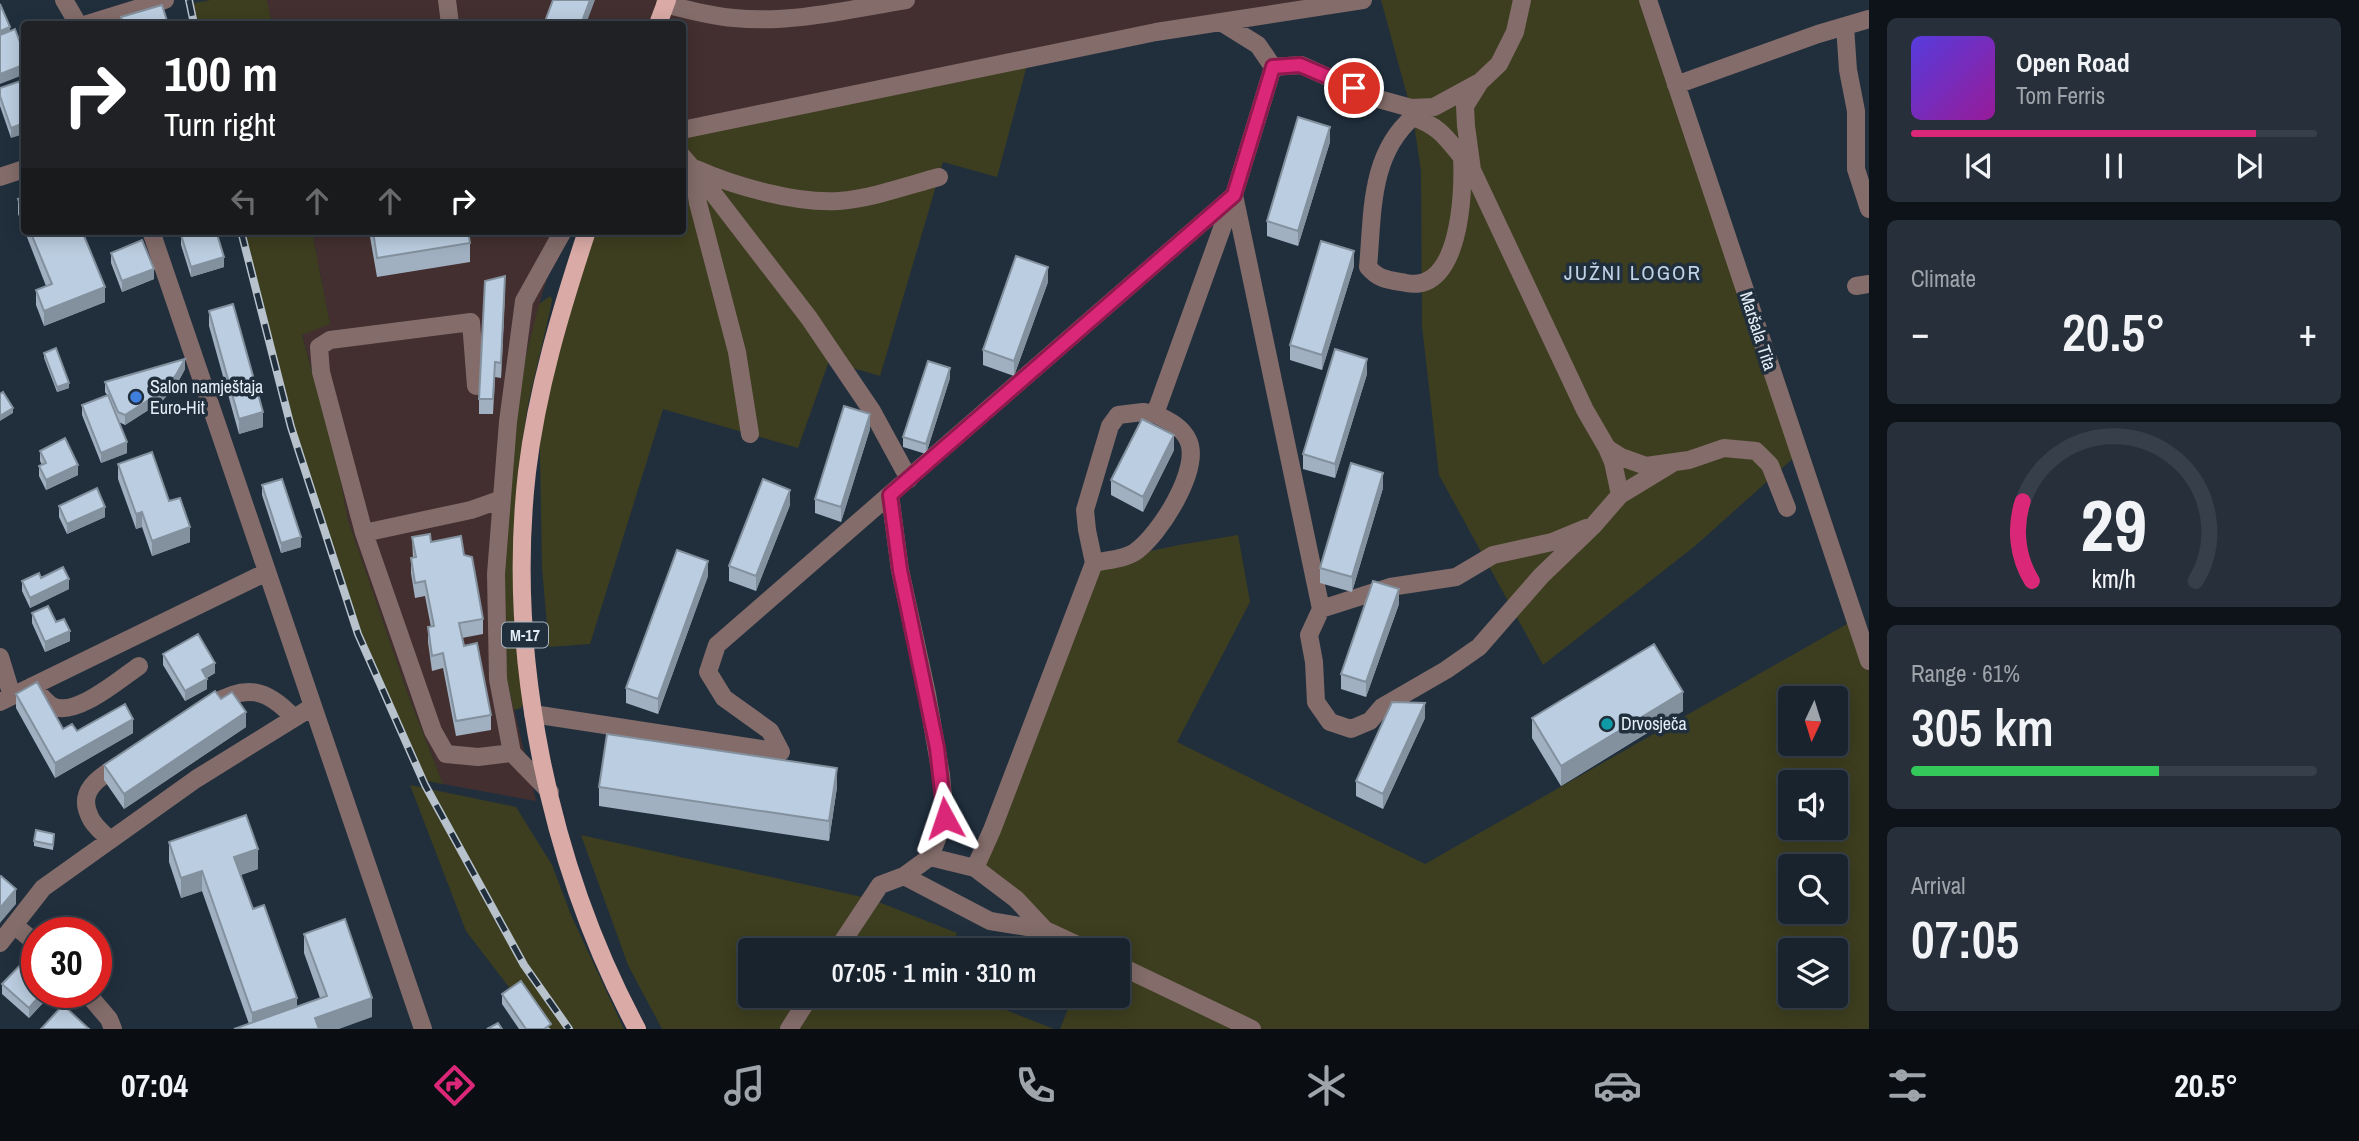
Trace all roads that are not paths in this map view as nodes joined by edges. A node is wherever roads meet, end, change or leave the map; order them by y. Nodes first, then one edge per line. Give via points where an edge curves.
1 (64, 0) edge
2 (165, 0) edge
3 (447, 0) edge
4 (906, 0) edge
5 (1363, 0) edge
6 (1522, 0) edge
7 (1648, 0) edge
8 (666, 2) edge
9 (1869, 19) edge
10 (76, 21) edge
11 (97, 21) edge
12 (450, 21) edge
13 (659, 21) edge
14 (1221, 22) junction
15 (1845, 26) junction
16 (1273, 67) junction
17 (1480, 82) junction
18 (1676, 85) junction
19 (1412, 113) junction
20 (686, 129) edge
21 (688, 162) edge
22 (1467, 164) junction
23 (21, 170) edge
24 (0, 177) edge
25 (939, 177) dead end
26 (1234, 195) junction
27 (1869, 209) edge
28 (153, 235) edge
29 (560, 235) edge
30 (586, 235) edge
31 (476, 386) dead end
32 (1155, 414) junction
33 (750, 434) dead end
34 (1607, 447) junction
35 (1671, 464) junction
36 (909, 479) junction
37 (890, 495) junction
38 (1620, 495) junction
39 (502, 499) junction
40 (1787, 508) dead end
41 (471, 510) junction
42 (500, 522) junction
43 (1593, 526) junction
44 (363, 533) junction
45 (1094, 563) junction
46 (267, 572) junction
47 (1321, 609) junction
48 (0, 657) edge
49 (1869, 661) edge
50 (139, 666) dead end
51 (32, 687) junction
52 (6, 699) edge
53 (312, 707) junction
54 (533, 714) junction
55 (197, 715) edge
56 (293, 717) junction
57 (139, 751) edge
58 (512, 753) junction
59 (550, 792) junction
60 (109, 839) junction
61 (930, 857) junction
62 (975, 868) junction
63 (904, 876) junction
64 (14, 925) junction
65 (1045, 930) junction
66 (21, 931) edge
67 (846, 938) edge
68 (1062, 938) edge
69 (0, 943) edge
70 (1130, 971) edge
71 (100, 1008) edge
72 (802, 1008) edge
73 (113, 1029) edge
74 (424, 1029) edge
75 (638, 1029) edge
76 (789, 1029) edge
77 (1252, 1029) edge

1 - 10 street
2 - 11 street
3 - 12 street
4 - 8 street via 772,19 695,13
5 - 14 street
6 - 17 street via 1515,32 1499,64
7 - 18 street, Maršala Tita
8 - 13 main road
9 - 15 street
14 - 16 street via 1258,45
14 - 20 street
15 - 18 street
15 - 27 street via 1856,111 1856,169
16 - 19 street via 1300,65
16 - 26 street
17 - 19 street via 1434,107
17 - 22 street via 1465,106
18 - 49 street, Maršala Tita
19 - 22 street via 1450,140
19 - 22 street via 1391,141 1374,189 1368,267 1376,276 1414,285 1442,272 1458,219
21 - 25 street via 718,179 750,188 837,201
21 - 33 street via 737,352
21 - 36 street via 809,318 872,411
22 - 34 street
23 - 24 street
26 - 32 street
26 - 36 street
26 - 47 street
28 - 46 street
29 - 39 street via 524,301
30 - 54 main road, M-17 via 537,405 527,473 523,585
31 - 44 street via 471,322 330,340 319,347 321,372
32 - 45 street via 1118,415 1110,426 1085,510
32 - 45 street via 1178,426 1189,441 1192,456 1185,480 1155,533 1141,547
34 - 35 street via 1646,466
34 - 38 street
35 - 38 street
35 - 40 street via 1724,448 1756,451 1770,465
36 - 37 street
37 - 54 street via 717,645 708,672 724,698 770,730 781,752
37 - 61 street via 900,570 941,775 945,818
38 - 43 street
39 - 41 street
39 - 42 street
41 - 42 street via 490,514
41 - 44 street
42 - 58 street via 498,679
43 - 47 street via 1552,542 1493,555 1456,577 1390,587
43 - 47 street via 1479,647 1382,707 1370,721 1351,729 1330,722 1316,702 1309,635
44 - 58 street via 433,731 446,754
45 - 62 street
46 - 51 street
46 - 53 street
48 - 52 street
50 - 51 street via 79,706 51,706
51 - 52 street
53 - 56 street
53 - 74 street
54 - 59 main road, M-17
55 - 56 street via 231,693 249,692 281,704
56 - 60 street
57 - 60 street via 93,781 88,792 90,818
58 - 59 street
59 - 75 main road, M-17 via 584,911
60 - 64 street via 43,888
61 - 62 street
61 - 63 street
62 - 65 street via 1016,899
63 - 65 street via 990,921
63 - 67 street via 880,885
64 - 66 street
64 - 69 street
65 - 68 street
70 - 77 street
71 - 73 street
72 - 76 street

